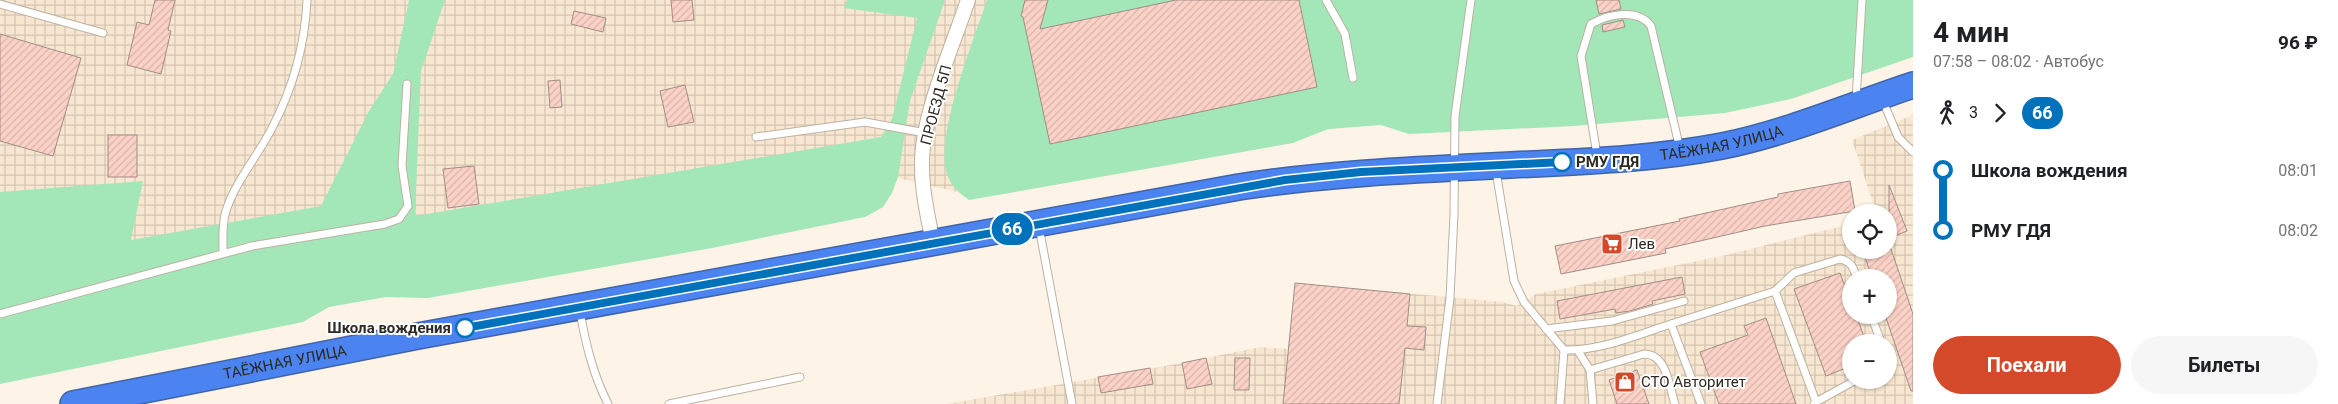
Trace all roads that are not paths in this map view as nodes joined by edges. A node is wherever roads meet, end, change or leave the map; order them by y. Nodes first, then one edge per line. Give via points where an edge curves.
1 (307, 0) edge
2 (968, 0) edge
3 (1326, 0) edge
4 (1472, 0) edge
5 (1862, 0) edge
6 (0, 4) edge
7 (103, 32) dead end
8 (1353, 78) dead end
9 (407, 84) dead end
10 (1913, 85) edge
11 (1882, 96) junction
12 (1856, 105) junction
13 (926, 133) junction
14 (756, 137) dead end
15 (1680, 152) junction
16 (1913, 152) edge
17 (1598, 160) junction
18 (1496, 166) junction
19 (1455, 168) junction
20 (1038, 224) junction
21 (933, 243) junction
22 (223, 253) junction
23 (1854, 269) edge
24 (1775, 291) junction
25 (1684, 301) dead end
26 (579, 307) junction
27 (0, 314) edge
28 (1671, 324) junction
29 (1546, 329) junction
30 (1564, 350) junction
31 (1578, 350) junction
32 (1590, 370) junction
33 (800, 377) dead end
34 (1842, 388) edge
35 (1815, 403) edge
36 (73, 404) edge
37 (608, 404) edge
38 (669, 404) edge
39 (1072, 404) edge
40 (1437, 404) edge
41 (1560, 404) edge
42 (1593, 404) edge
43 (1675, 404) edge
44 (1701, 404) edge

1 - 22 lane via 302,48 290,86 273,126 230,200 225,217
2 - 13 street, ПРОЕЗД 5П
3 - 8 lane via 1345,34
4 - 19 lane via 1454,116
5 - 12 lane
6 - 7 lane
9 - 22 lane via 402,166 408,206 399,219
10 - 11 highway, ТАЁЖНАЯ УЛИЦА
11 - 12 highway, ТАЁЖНАЯ УЛИЦА
11 - 16 lane via 1890,123
12 - 15 highway, ТАЁЖНАЯ УЛИЦА via 1754,138
13 - 14 lane via 865,122
13 - 21 street, ПРОЕЗД 5П via 922,180
15 - 17 highway, ТАЁЖНАЯ УЛИЦА
15 - 17 lane via 1654,34 1646,19 1628,14 1592,24 1581,56
17 - 18 highway, ТАЁЖНАЯ УЛИЦА
18 - 19 highway, ТАЁЖНАЯ УЛИЦА
18 - 29 lane via 1514,281 1524,302
19 - 20 highway, ТАЁЖНАЯ УЛИЦА via 1361,172 1285,180
19 - 40 lane via 1450,298
20 - 21 highway, ТАЁЖНАЯ УЛИЦА
20 - 39 lane
21 - 26 highway, ТАЁЖНАЯ УЛИЦА
22 - 27 lane
23 - 24 lane via 1848,260 1840,259 1794,273
24 - 28 lane
24 - 35 lane
25 - 29 lane via 1612,321
26 - 36 highway, ТАЁЖНАЯ УЛИЦА
26 - 37 lane via 588,356
28 - 31 lane
28 - 44 lane
29 - 30 lane
30 - 31 lane
30 - 41 lane
31 - 32 lane
32 - 42 lane
32 - 43 lane via 1654,354 1660,360
33 - 38 lane
34 - 35 lane

